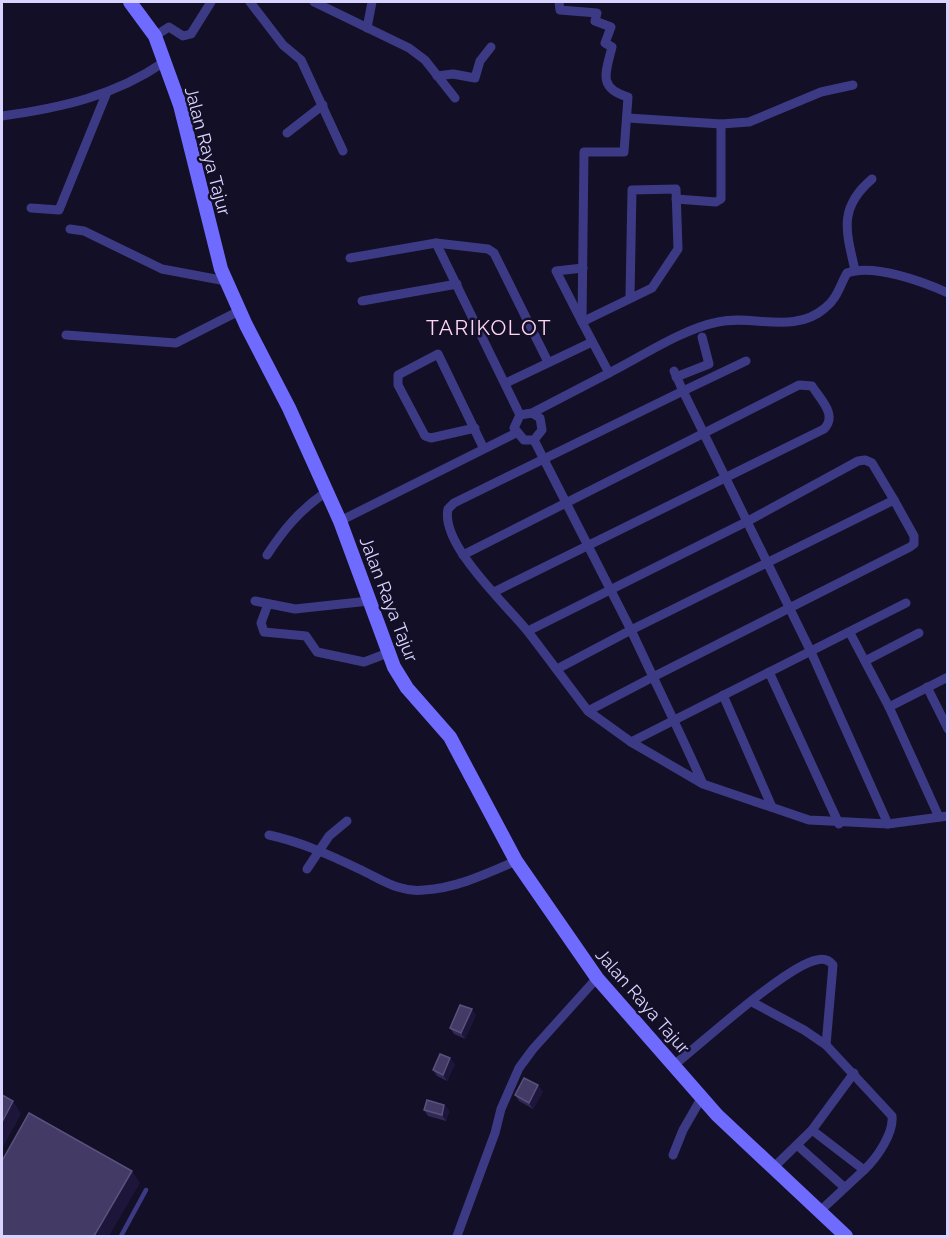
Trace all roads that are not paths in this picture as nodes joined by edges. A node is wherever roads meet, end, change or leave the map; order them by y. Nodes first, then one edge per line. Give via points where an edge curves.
1 (130, 2) edge
2 (211, 2) edge
3 (250, 2) edge
4 (314, 2) edge
5 (372, 2) edge
6 (559, 2) edge
7 (367, 28) junction
8 (155, 36) junction
9 (491, 47) dead end
10 (164, 62) junction
11 (437, 76) junction
12 (853, 85) dead end
13 (107, 92) junction
14 (455, 98) dead end
15 (323, 105) junction
16 (2, 116) edge
17 (628, 118) junction
18 (721, 124) junction
19 (287, 133) dead end
20 (342, 151) dead end
21 (872, 179) dead end
22 (676, 199) junction
23 (31, 208) dead end
24 (70, 229) dead end
25 (436, 243) junction
26 (350, 258) dead end
27 (582, 268) junction
28 (855, 270) junction
29 (226, 281) junction
30 (457, 284) junction
31 (948, 293) edge
32 (630, 297) junction
33 (362, 301) dead end
34 (239, 311) junction
35 (582, 322) junction
36 (66, 336) dead end
37 (702, 337) dead end
38 (592, 342) junction
39 (746, 361) dead end
40 (548, 362) junction
41 (609, 373) junction
42 (506, 383) junction
43 (683, 391) junction
44 (532, 413) junction
45 (520, 415) junction
46 (475, 428) junction
47 (516, 433) junction
48 (704, 434) junction
49 (534, 440) junction
50 (483, 447) junction
51 (544, 460) junction
52 (726, 477) junction
53 (326, 492) junction
54 (894, 500) junction
55 (567, 503) junction
56 (340, 521) junction
57 (748, 521) junction
58 (588, 545) junction
59 (267, 555) dead end
60 (463, 555) junction
61 (768, 564) junction
62 (612, 589) junction
63 (494, 592) junction
64 (255, 601) dead end
65 (369, 602) junction
66 (906, 603) dead end
67 (268, 604) junction
68 (788, 607) junction
69 (631, 630) junction
70 (528, 632) junction
71 (850, 633) junction
72 (919, 633) dead end
73 (811, 651) junction
74 (388, 653) junction
75 (865, 661) junction
76 (557, 669) junction
77 (769, 672) junction
78 (653, 677) junction
79 (948, 677) edge
80 (927, 687) junction
81 (723, 695) junction
82 (889, 707) junction
83 (588, 711) junction
84 (675, 720) junction
85 (948, 729) edge
86 (631, 742) junction
87 (703, 784) junction
88 (772, 807) junction
89 (943, 816) edge
90 (347, 821) dead end
91 (839, 824) junction
92 (888, 824) junction
93 (269, 835) dead end
94 (318, 850) junction
95 (516, 861) junction
96 (307, 869) dead end
97 (597, 978) junction
98 (752, 1002) junction
99 (826, 1045) junction
100 (675, 1065) junction
101 (854, 1073) junction
102 (702, 1097) junction
103 (812, 1130) junction
104 (797, 1145) junction
105 (673, 1155) dead end
106 (773, 1168) junction
107 (864, 1170) junction
108 (844, 1187) junction
109 (146, 1190) dead end
110 (820, 1211) junction
111 (121, 1236) edge
112 (457, 1236) edge
113 (846, 1236) edge

1 - 8 main road, Jalan Raya Tajur
2 - 8 street via 191,34 183,36 170,27
3 - 15 street via 283,45 301,60
4 - 7 street
5 - 7 street
6 - 17 street via 560,10 597,13 595,21 611,27 605,43 612,47 605,77 609,88 628,97
7 - 11 street via 409,48
8 - 10 main road, Jalan Raya Tajur
9 - 11 street via 480,61 475,78
10 - 13 street via 139,79
10 - 29 main road, Jalan Raya Tajur via 180,105 214,250
11 - 14 street
12 - 18 street via 821,92 764,117
13 - 16 street via 75,104
13 - 23 street via 59,210
15 - 19 street
15 - 20 street
17 - 18 street
17 - 27 street via 624,152 584,152
18 - 22 street via 721,199
21 - 28 street via 860,189 849,209 847,241
22 - 32 street via 678,249 652,288
22 - 32 street via 676,189 632,190
24 - 29 street via 84,231 162,269
25 - 26 street
25 - 30 street
25 - 40 street via 494,253
27 - 35 street
27 - 35 street via 556,271
28 - 31 street via 926,282
28 - 41 street via 847,273 825,309 813,315 789,323 719,321
29 - 34 main road, Jalan Raya Tajur
30 - 33 street
30 - 42 street
32 - 35 street
34 - 36 street via 176,343
34 - 53 main road, Jalan Raya Tajur via 289,408
35 - 38 street
37 - 43 street via 709,363 675,374
38 - 40 street
38 - 41 street
39 - 43 street
40 - 42 street
41 - 44 street
42 - 45 street
43 - 48 street
43 - 51 street
44 - 45 street
44 - 49 street via 543,426
45 - 47 street via 514,423
46 - 46 street via 425,436 398,385 398,375 438,354
46 - 50 street
47 - 49 street via 524,440
47 - 50 street
48 - 52 street
48 - 52 street via 799,385 812,386 830,414 825,429
48 - 55 street
49 - 51 street
50 - 56 street
51 - 55 street
51 - 60 street via 448,509 447,525
52 - 57 street
52 - 58 street
53 - 56 main road, Jalan Raya Tajur
53 - 59 street via 285,527
54 - 57 street via 872,463 865,460
54 - 61 street
54 - 68 street via 914,536 914,544
55 - 58 street
55 - 60 street
56 - 65 main road, Jalan Raya Tajur
57 - 61 street
57 - 62 street
58 - 62 street
58 - 63 street
60 - 63 street
61 - 68 street
61 - 69 street
62 - 69 street
62 - 70 street
63 - 70 street
64 - 67 street
65 - 67 street via 295,609
65 - 74 main road, Jalan Raya Tajur
66 - 71 street
67 - 74 street via 261,623 264,632 306,636 317,652 344,659 364,662
68 - 73 street
68 - 78 street
69 - 76 street
69 - 78 street
70 - 76 street
71 - 73 street
71 - 75 street
72 - 75 street
73 - 77 street
73 - 92 street
74 - 95 main road, Jalan Raya Tajur via 407,688 450,737
75 - 82 street
76 - 83 street
77 - 81 street
77 - 91 street
78 - 83 street
78 - 84 street
79 - 80 street
80 - 82 street
80 - 85 street
81 - 84 street
81 - 88 street
82 - 89 street
83 - 86 street
84 - 86 street
84 - 87 street
86 - 87 street
87 - 88 street
88 - 91 street via 809,820
89 - 92 street
90 - 94 street
91 - 92 street
93 - 94 street
94 - 95 street via 383,883 423,891 464,883
94 - 96 street
95 - 97 main road, Jalan Raya Tajur
97 - 100 main road, Jalan Raya Tajur
97 - 112 street via 519,1068
98 - 99 street
98 - 99 street via 797,968 816,960 830,961 834,972
98 - 100 street
99 - 101 street
100 - 102 main road, Jalan Raya Tajur
101 - 103 street
101 - 107 street via 892,1116 893,1125
102 - 105 street
102 - 106 main road, Jalan Raya Tajur
103 - 104 street
103 - 107 street
104 - 106 street
104 - 108 street
106 - 110 main road, Jalan Raya Tajur
107 - 108 street
108 - 110 street
109 - 111 lane
110 - 113 main road, Jalan Raya Tajur

